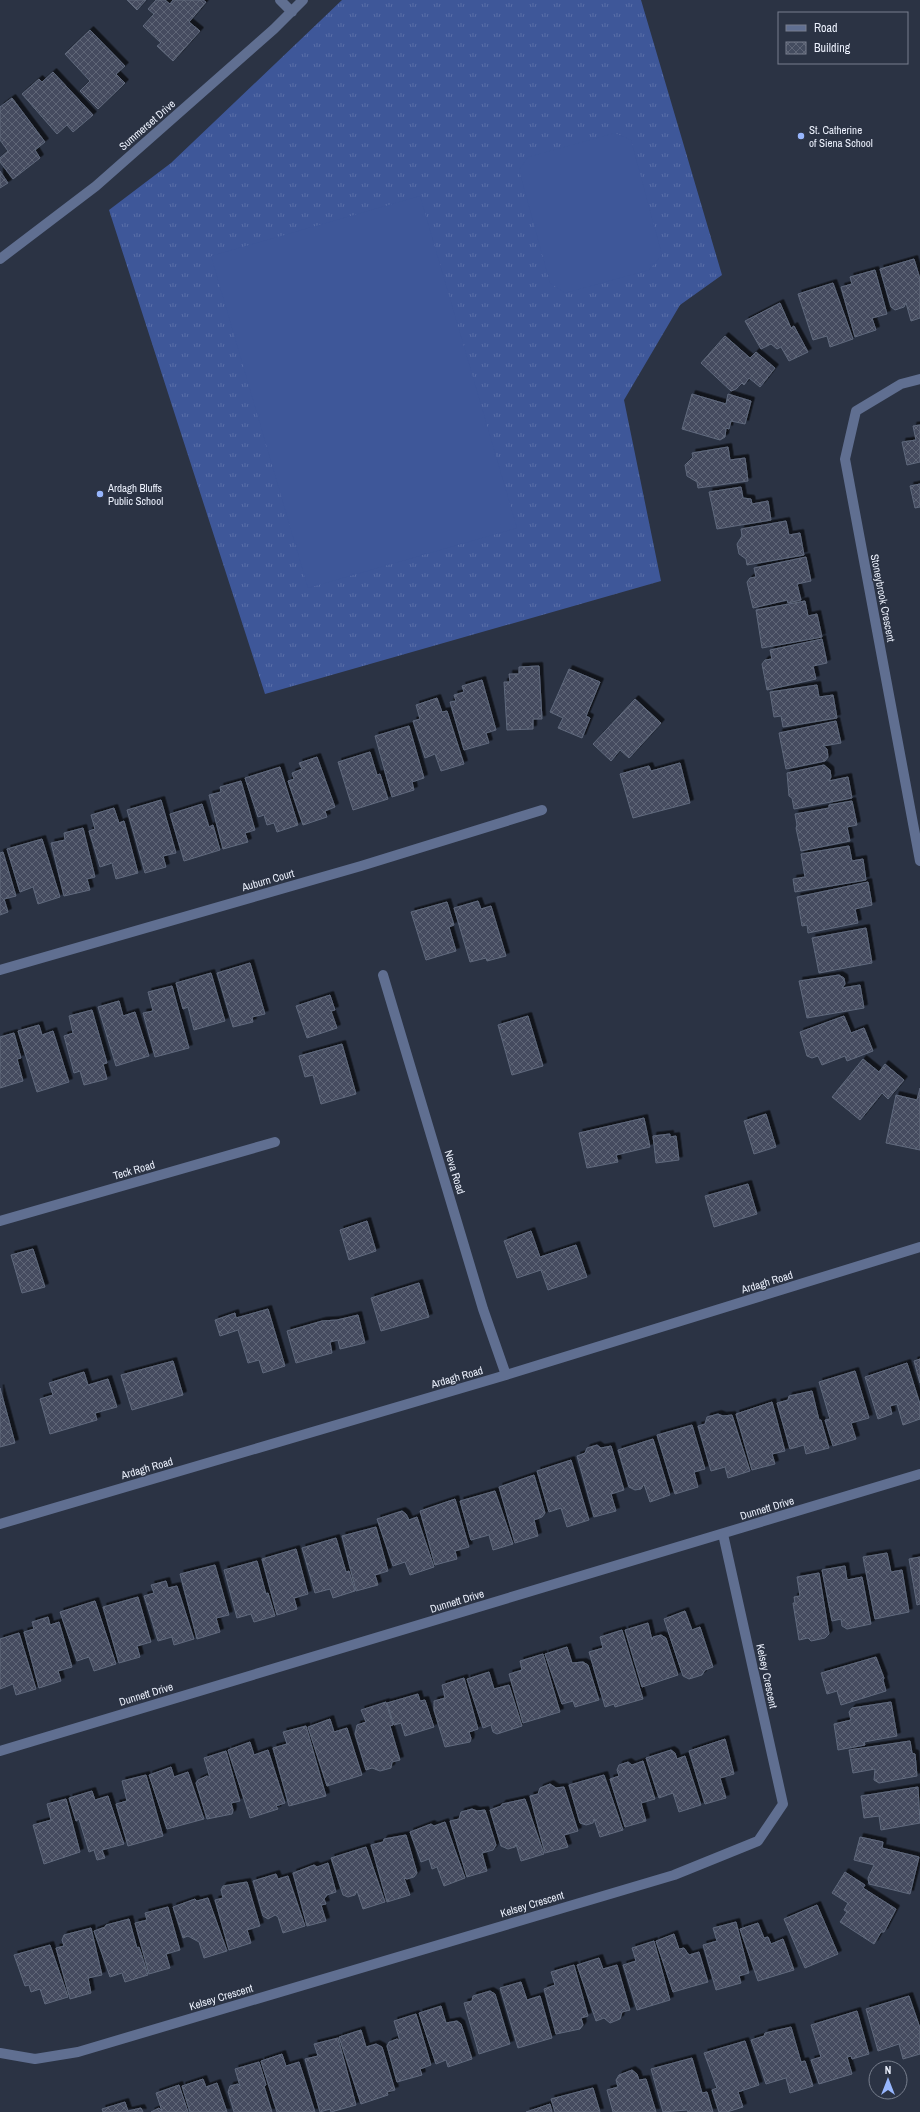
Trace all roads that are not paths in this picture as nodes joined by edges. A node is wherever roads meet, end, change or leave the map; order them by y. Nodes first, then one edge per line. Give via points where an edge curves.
1 (280, 0) edge
2 (303, 0) edge
3 (292, 12) junction
4 (0, 259) edge
5 (920, 379) edge
6 (542, 810) dead end
7 (920, 861) edge
8 (0, 970) edge
9 (383, 975) dead end
10 (275, 1142) dead end
11 (0, 1221) edge
12 (920, 1247) edge
13 (506, 1375) junction
14 (920, 1474) edge
15 (0, 1524) edge
16 (723, 1534) junction
17 (0, 1750) edge
18 (0, 2052) edge

1 - 3 street
2 - 3 street, Summerset Drive
3 - 4 street, Summerset Drive via 96,186
5 - 7 street, Stoneybrook Crescent via 901,384 856,411 845,459
6 - 8 street, Auburn Court via 361,866
9 - 13 street, Neva Road via 483,1309
10 - 11 street, Teck Road
12 - 13 street, Ardagh Road
13 - 15 street, Ardagh Road
14 - 16 street, Dunnett Drive
16 - 17 street, Dunnett Drive
16 - 18 street, Kelsey Crescent via 783,1804 758,1841 674,1875 78,2052 35,2059

